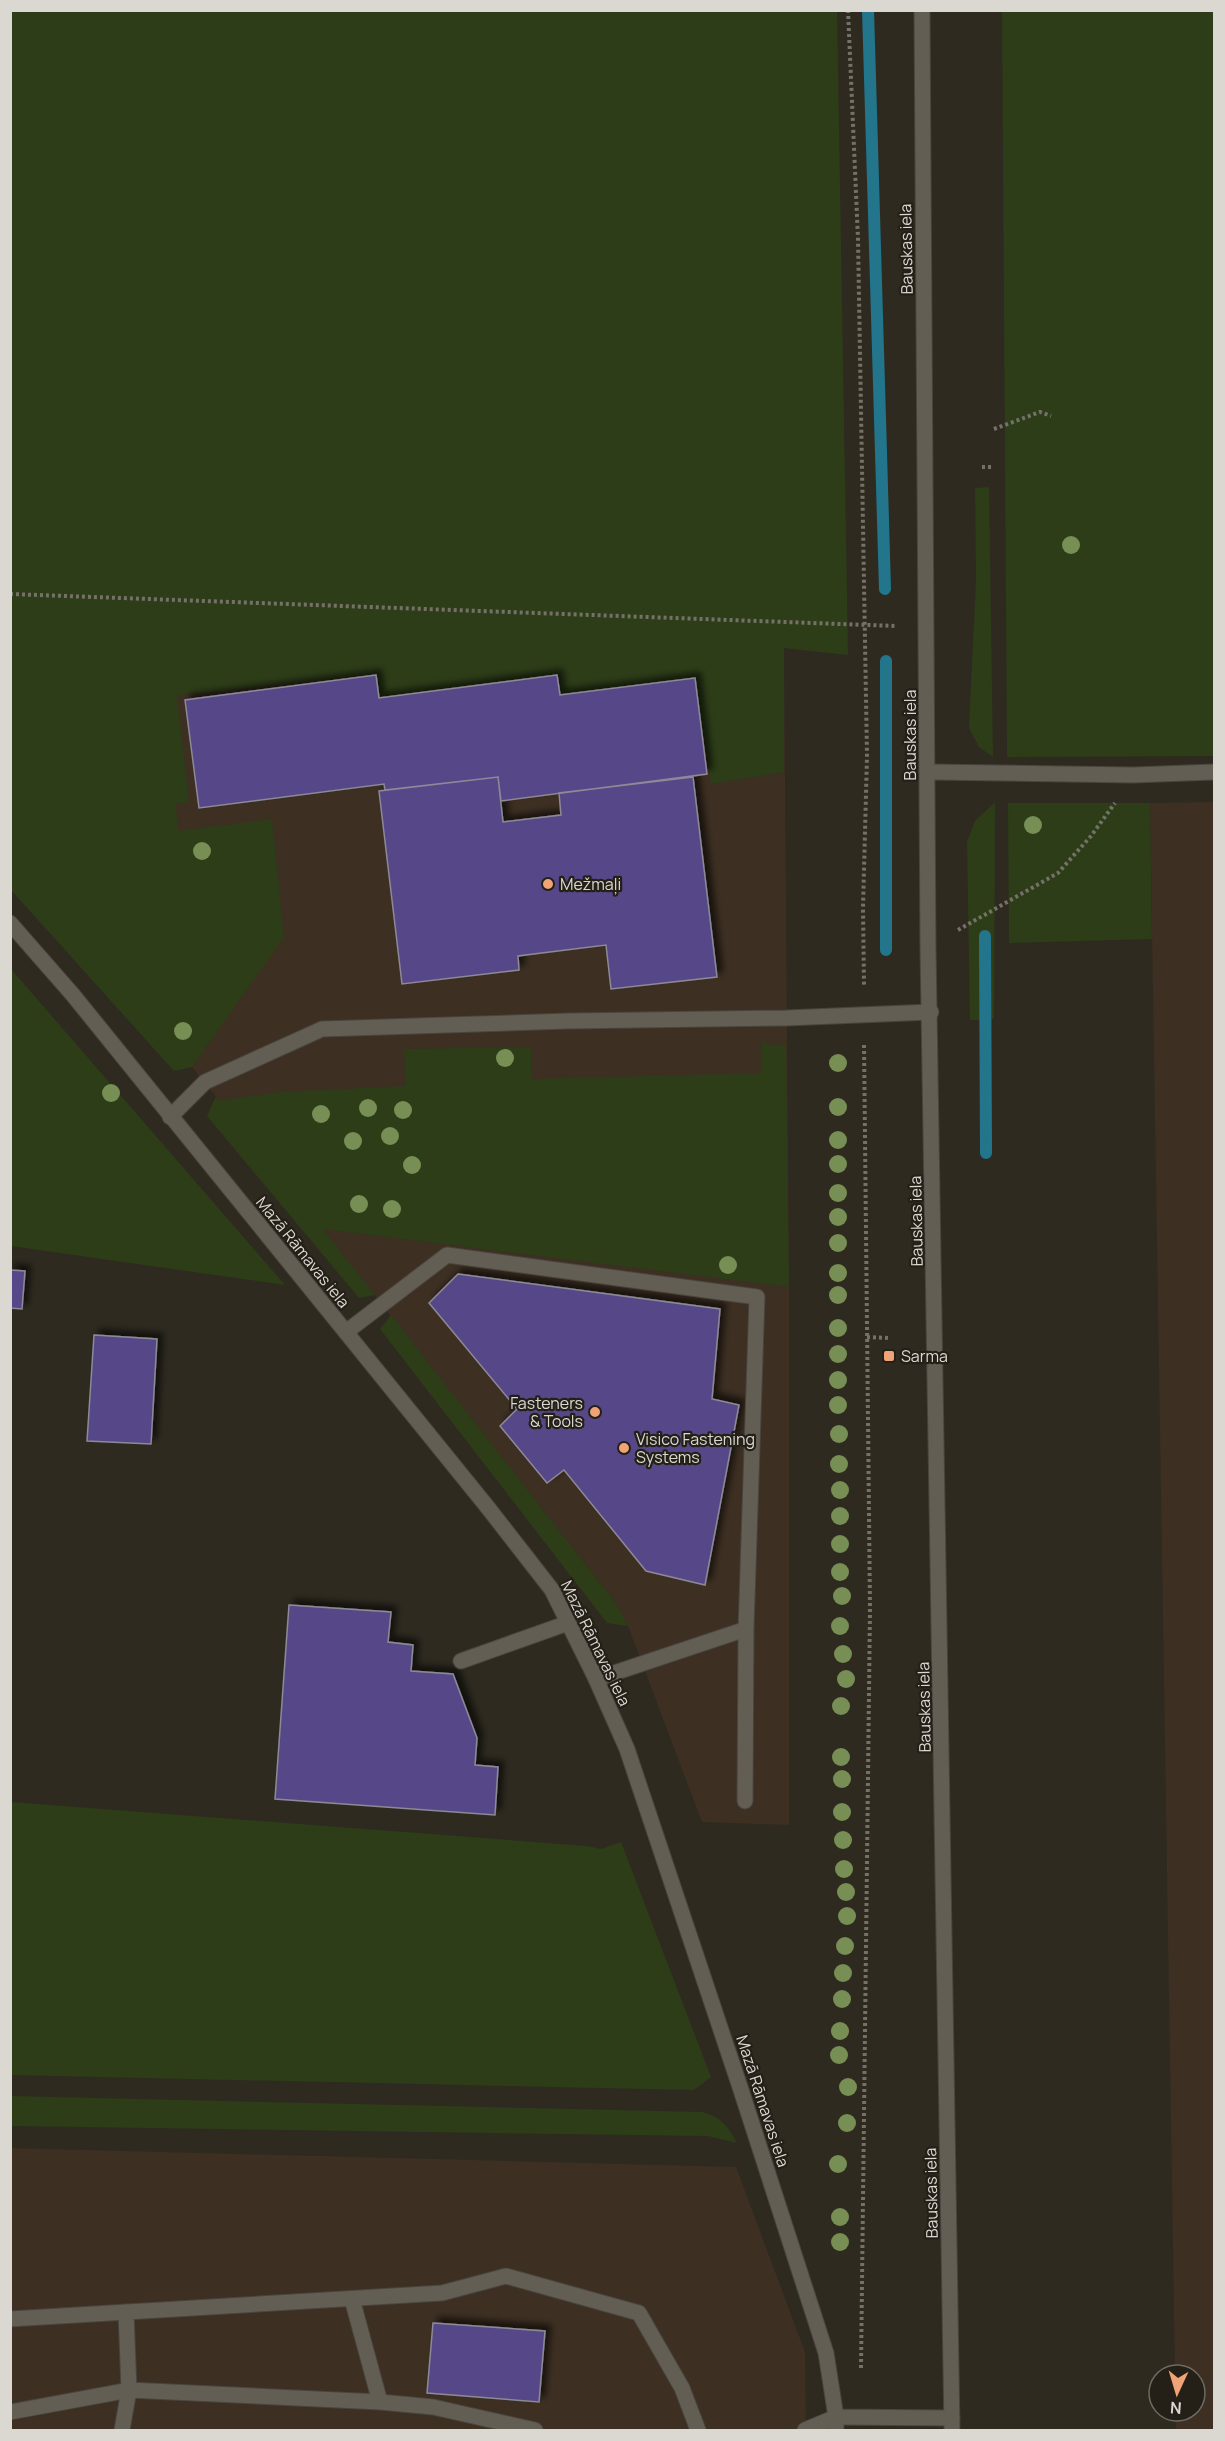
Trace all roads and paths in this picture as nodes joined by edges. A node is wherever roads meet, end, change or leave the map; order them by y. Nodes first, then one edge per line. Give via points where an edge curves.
1 (848, 10) edge
2 (922, 10) edge
3 (1051, 416) dead end
4 (994, 429) dead end
5 (982, 467) dead end
6 (994, 467) dead end
7 (10, 594) edge
8 (864, 626) junction
9 (927, 626) junction
10 (928, 772) junction
11 (1215, 772) edge
12 (1133, 775) junction
13 (10, 923) edge
14 (928, 948) junction
15 (931, 1012) junction
16 (864, 1014) junction
17 (170, 1117) junction
18 (346, 1332) junction
19 (867, 1337) junction
20 (889, 1338) dead end
21 (568, 1623) junction
22 (746, 1629) junction
23 (461, 1661) dead end
24 (596, 1679) junction
25 (745, 1801) dead end
26 (352, 2299) junction
27 (126, 2312) junction
28 (10, 2319) edge
29 (129, 2390) junction
30 (380, 2402) junction
31 (10, 2412) edge
32 (870, 2417) junction
33 (836, 2424) edge
34 (952, 2424) edge
35 (122, 2430) edge
36 (535, 2430) edge
37 (698, 2430) edge
38 (805, 2430) edge

1 - 8 path via 858,239
2 - 9 main road, Bauskas iela
3 - 4 path via 1040,412
5 - 6 path
7 - 8 path
8 - 9 path
8 - 16 path
9 - 10 main road, Bauskas iela
10 - 12 main road
10 - 14 main road, Bauskas iela
11 - 12 main road
12 - 14 path via 1091,836 1058,873
13 - 17 main road, Mazā Rāmavas iela
14 - 15 main road, Bauskas iela
15 - 16 main road
15 - 34 main road, Bauskas iela
16 - 17 main road via 322,1029 205,1082
16 - 19 path
17 - 18 main road, Mazā Rāmavas iela
18 - 21 main road, Mazā Rāmavas iela via 552,1590
18 - 22 main road via 447,1255 757,1298
19 - 20 path
19 - 32 path via 870,1608 861,2388
21 - 23 main road
21 - 24 main road, Mazā Rāmavas iela
22 - 24 main road
22 - 25 main road
24 - 33 main road, Mazā Rāmavas iela via 627,1749 826,2353
26 - 27 main road
26 - 30 main road
26 - 37 main road via 442,2293 506,2276 639,2313 682,2388
27 - 28 main road
27 - 29 main road
29 - 30 main road
29 - 31 main road
29 - 35 main road
30 - 36 main road via 433,2407
32 - 33 main road
32 - 34 main road
33 - 38 main road

